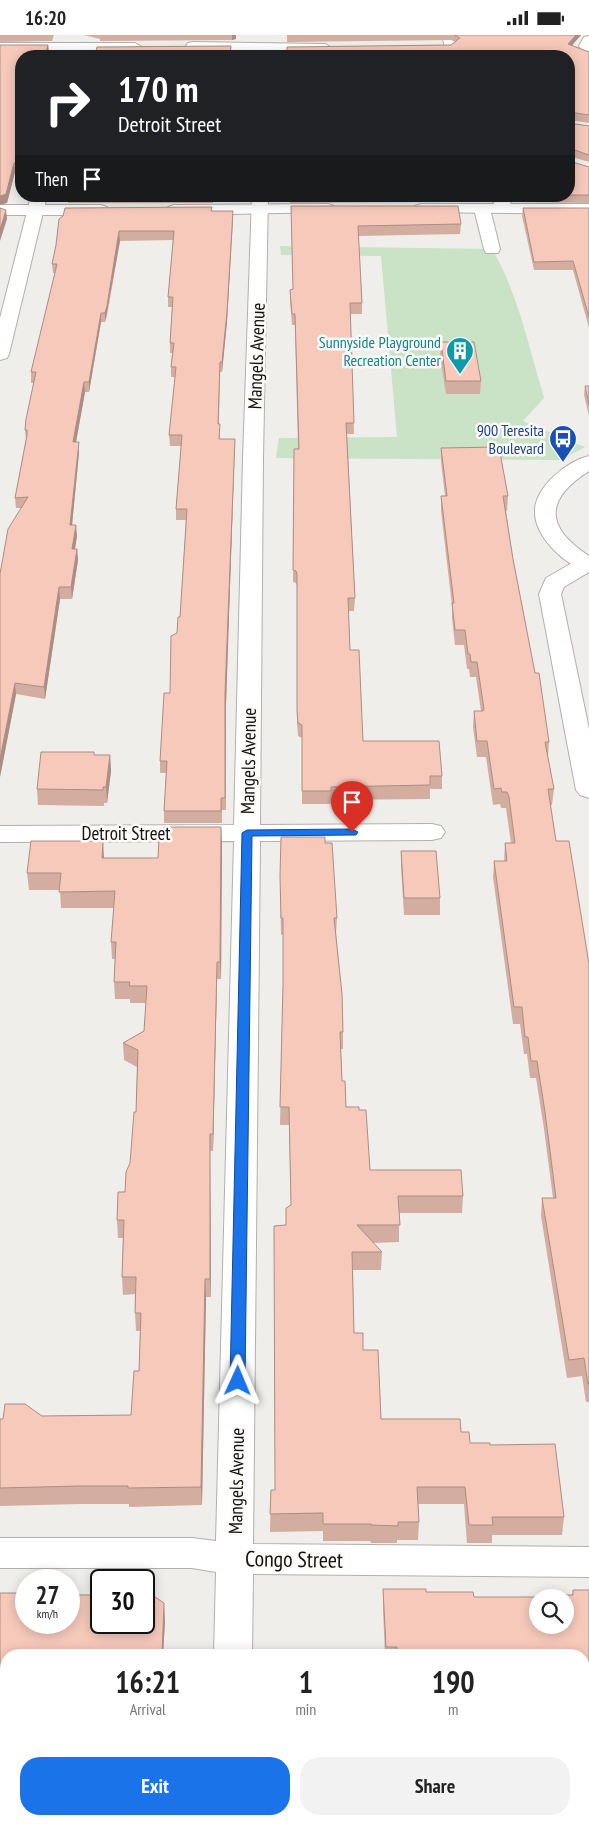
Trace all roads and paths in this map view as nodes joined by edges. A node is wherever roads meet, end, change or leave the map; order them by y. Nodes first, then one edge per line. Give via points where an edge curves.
1 (589, 40) edge
2 (74, 46) edge
3 (263, 46) edge
4 (0, 47) edge
5 (147, 47) edge
6 (176, 47) edge
7 (340, 48) edge
8 (589, 51) edge
9 (37, 203) edge
10 (260, 203) edge
11 (500, 203) edge
12 (343, 209) edge
13 (402, 209) edge
14 (482, 209) junction
15 (589, 209) edge
16 (0, 210) edge
17 (120, 210) edge
18 (159, 210) edge
19 (492, 249) dead end
20 (0, 354) edge
21 (589, 462) edge
22 (588, 564) edge
23 (589, 789) edge
24 (432, 832) dead end
25 (247, 833) junction
26 (0, 834) edge
27 (0, 1553) edge
28 (234, 1559) junction
29 (589, 1562) edge
30 (233, 1649) edge

1 - 8 street via 586,46
2 - 4 street
2 - 5 street
3 - 6 street
3 - 7 street
9 - 16 street
9 - 17 street
9 - 20 street
10 - 12 street
10 - 18 street
10 - 25 street, Mangels Avenue
11 - 14 street
11 - 15 street
13 - 14 street
14 - 19 street
21 - 22 street via 565,478 544,505 545,519 553,535
22 - 23 street via 554,583 550,593
24 - 25 street, Detroit Street
25 - 26 street, Detroit Street
25 - 28 street, Mangels Avenue
27 - 28 street, Congo Street via 192,1553
28 - 29 street, Congo Street
28 - 30 street, Mangels Avenue

